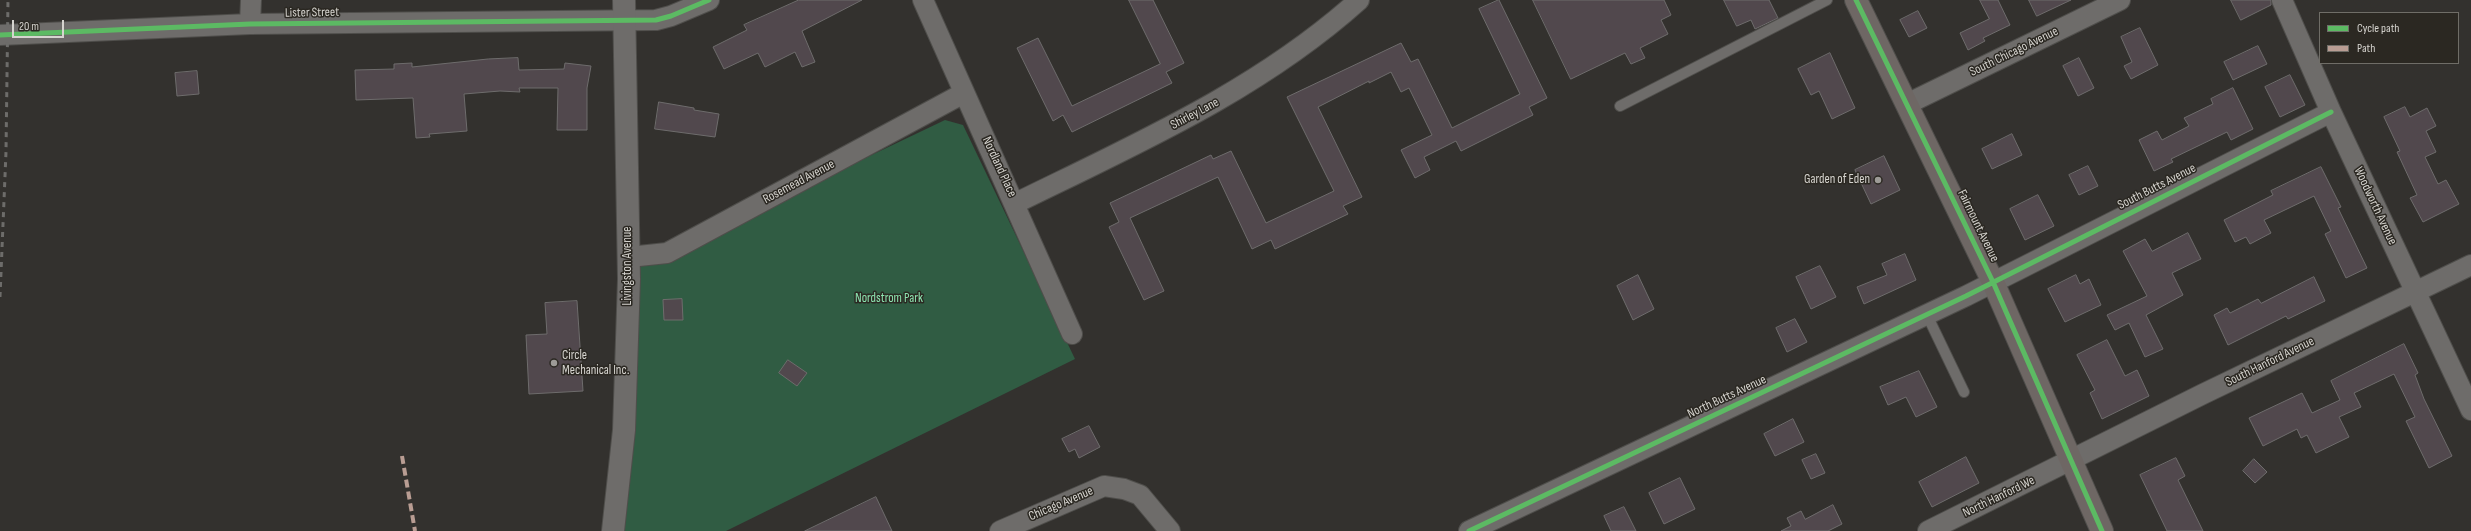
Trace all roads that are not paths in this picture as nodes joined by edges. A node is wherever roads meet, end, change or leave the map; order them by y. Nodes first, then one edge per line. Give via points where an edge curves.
1 (251, 0) edge
2 (709, 0) edge
3 (923, 0) edge
4 (1359, 0) edge
5 (1827, 0) edge
6 (1856, 0) edge
7 (2120, 0) edge
8 (2282, 0) edge
9 (624, 10) edge
10 (250, 24) junction
11 (0, 35) edge
12 (964, 93) junction
13 (1908, 104) junction
14 (1620, 106) dead end
15 (2332, 112) junction
16 (1016, 203) junction
17 (629, 257) junction
18 (2471, 265) edge
19 (1993, 282) junction
20 (2416, 292) junction
21 (1927, 315) junction
22 (1072, 334) dead end
23 (1964, 392) dead end
24 (2471, 410) edge
25 (2070, 461) junction
26 (613, 531) edge
27 (1000, 531) edge
28 (1170, 531) edge
29 (1469, 531) edge
30 (1928, 531) edge
31 (2102, 531) edge

1 - 10 street
2 - 9 street, Lister Street via 656,20
3 - 12 street, Nordland Place
4 - 16 street, Shirley Lane via 1302,48 1210,107
5 - 14 lane
6 - 13 main road, Fairmount Avenue
7 - 13 street, South Chicago Avenue
8 - 15 street, Woodworth Avenue
9 - 10 street, Lister Street
9 - 17 street, Livingston Avenue
10 - 11 street, Lister Street
12 - 16 street, Nordland Place
12 - 17 street, Rosemead Avenue via 667,253
13 - 19 main road, Fairmount Avenue
15 - 19 street, South Butts Avenue
15 - 20 street, Woodworth Avenue
16 - 22 street, Nordland Place
17 - 26 street, Livingston Avenue via 624,430
18 - 20 street, South Hanford Avenue
19 - 21 street, North Butts Avenue
19 - 25 main road, Fairmount Avenue
20 - 24 street, Woodworth Avenue
20 - 25 street, South Hanford Avenue
21 - 23 lane
21 - 29 street, North Butts Avenue
25 - 30 street, North Hanford We
25 - 31 main road, Fairmount Avenue
27 - 28 street, Chicago Avenue via 1104,486 1140,495

